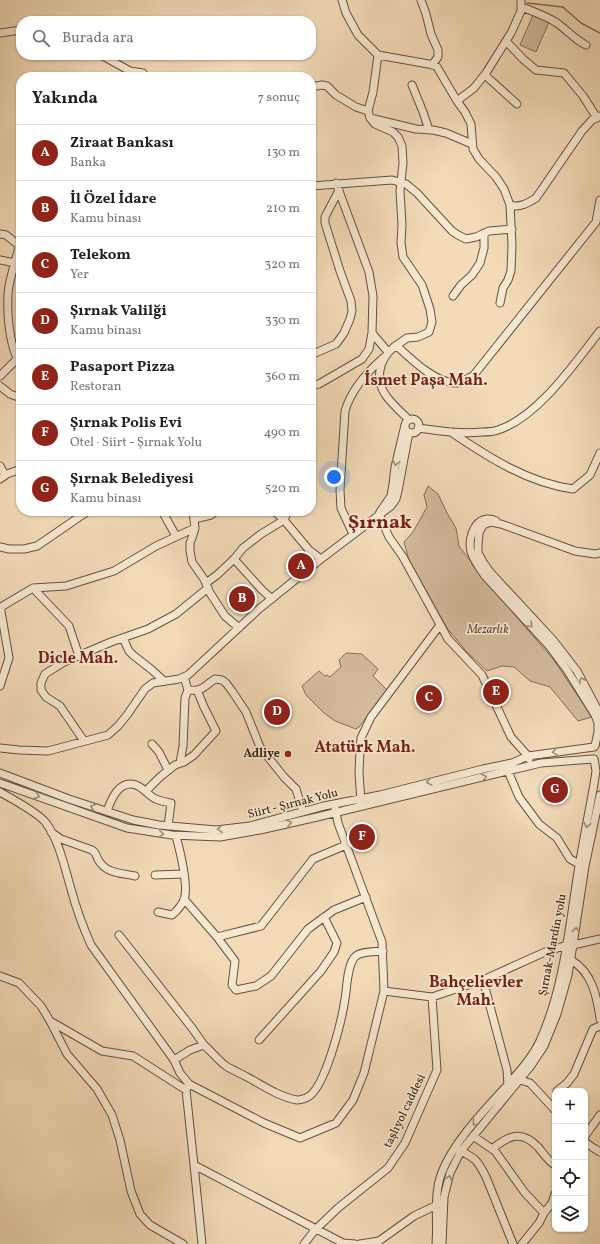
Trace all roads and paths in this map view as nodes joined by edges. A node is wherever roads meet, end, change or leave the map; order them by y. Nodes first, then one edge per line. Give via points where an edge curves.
1 (342, 0) edge
2 (421, 0) edge
3 (522, 3) edge
4 (16, 31) edge
5 (0, 33) edge
6 (506, 41) junction
7 (586, 45) dead end
8 (378, 55) junction
9 (110, 60) edge
10 (432, 65) junction
11 (136, 72) edge
12 (485, 75) junction
13 (412, 85) dead end
14 (316, 86) edge
15 (457, 102) junction
16 (517, 104) dead end
17 (369, 115) junction
18 (598, 117) edge
19 (429, 130) junction
20 (472, 144) junction
21 (401, 183) junction
22 (316, 186) edge
23 (337, 187) junction
24 (600, 200) edge
25 (510, 206) junction
26 (598, 224) edge
27 (512, 228) junction
28 (484, 233) junction
29 (0, 234) edge
30 (16, 242) edge
31 (16, 259) edge
32 (0, 260) edge
33 (15, 263) junction
34 (0, 294) edge
35 (8, 294) junction
36 (454, 296) dead end
37 (500, 303) dead end
38 (600, 331) edge
39 (372, 333) junction
40 (394, 347) junction
41 (388, 352) junction
42 (16, 353) edge
43 (316, 354) edge
44 (383, 358) junction
45 (16, 360) edge
46 (0, 376) edge
47 (316, 385) edge
48 (0, 386) edge
49 (16, 396) edge
50 (407, 422) junction
51 (418, 428) junction
52 (409, 432) junction
53 (451, 432) junction
54 (600, 453) edge
55 (0, 466) edge
56 (16, 471) edge
57 (3, 477) edge
58 (379, 514) junction
59 (81, 516) edge
60 (165, 516) edge
61 (194, 516) edge
62 (207, 516) edge
63 (280, 516) edge
64 (286, 516) edge
65 (194, 519) junction
66 (284, 520) junction
67 (501, 524) junction
68 (195, 528) junction
69 (353, 534) junction
70 (176, 536) junction
71 (0, 547) edge
72 (600, 553) edge
73 (234, 559) junction
74 (321, 559) junction
75 (207, 585) junction
76 (33, 588) junction
77 (272, 599) junction
78 (440, 625) junction
79 (238, 628) junction
80 (123, 638) junction
81 (79, 656) junction
82 (184, 677) junction
83 (164, 681) junction
84 (0, 684) edge
85 (188, 690) junction
86 (197, 690) junction
87 (600, 714) edge
88 (84, 741) junction
89 (152, 744) dead end
90 (596, 746) edge
91 (0, 748) edge
92 (528, 756) junction
93 (596, 759) edge
94 (180, 763) junction
95 (530, 766) junction
96 (168, 770) junction
97 (508, 771) junction
98 (0, 773) edge
99 (10, 776) junction
100 (1, 785) edge
101 (0, 792) edge
102 (146, 792) junction
103 (600, 795) edge
104 (361, 802) junction
105 (335, 804) junction
106 (107, 811) junction
107 (303, 812) junction
108 (336, 812) junction
109 (168, 826) junction
110 (51, 832) junction
111 (596, 832) edge
112 (176, 836) junction
113 (346, 845) junction
114 (579, 864) junction
115 (184, 874) junction
116 (154, 875) dead end
117 (135, 876) dead end
118 (366, 897) junction
119 (184, 899) junction
120 (158, 912) dead end
121 (324, 917) junction
122 (120, 935) dead end
123 (217, 937) junction
124 (600, 939) edge
125 (570, 945) junction
126 (383, 951) junction
127 (571, 960) junction
128 (0, 976) edge
129 (483, 980) junction
130 (384, 991) junction
131 (432, 998) junction
132 (600, 1019) edge
133 (50, 1021) junction
134 (600, 1026) edge
135 (259, 1040) dead end
136 (204, 1045) junction
137 (174, 1060) junction
138 (520, 1080) junction
139 (508, 1085) junction
140 (188, 1087) junction
141 (561, 1088) edge
142 (552, 1094) edge
143 (545, 1098) junction
144 (552, 1106) edge
145 (600, 1115) edge
146 (588, 1132) edge
147 (473, 1136) junction
148 (588, 1144) edge
149 (458, 1149) junction
150 (492, 1149) junction
151 (600, 1152) edge
152 (552, 1164) edge
153 (194, 1165) junction
154 (554, 1196) edge
155 (440, 1204) junction
156 (544, 1213) junction
157 (315, 1230) junction
158 (184, 1244) edge
159 (202, 1244) edge
160 (304, 1244) edge
161 (355, 1244) edge
162 (360, 1244) edge
163 (436, 1244) edge
164 (442, 1244) edge
165 (513, 1244) edge
166 (522, 1244) edge

1 - 8 street via 358,35
2 - 10 street via 438,50 438,57
3 - 6 street
3 - 7 street via 558,24
4 - 5 street
6 - 12 street
6 - 18 street via 536,70 564,73
8 - 10 street
8 - 17 street
9 - 11 street
10 - 15 street via 437,68
12 - 15 street
12 - 16 street
13 - 19 street
14 - 17 street via 326,86
15 - 20 street via 471,124
17 - 19 street via 416,129
17 - 21 street via 375,124 393,132 400,142 403,153
18 - 25 street via 582,131 536,198 526,204
19 - 20 street via 446,133
20 - 25 street via 479,160 504,189
21 - 23 street via 392,180
21 - 28 street via 417,193 458,236 466,239
21 - 40 street via 403,258 422,285 432,322 429,332 407,338
22 - 23 street
23 - 39 street via 369,272 373,296
23 - 43 street via 324,217 352,311 344,333 336,344
24 - 26 street
25 - 27 street
26 - 40 street via 473,376 457,383 442,380 399,348
27 - 28 street
27 - 37 street via 512,271 503,288
28 - 36 street via 480,263
29 - 30 street
31 - 33 street
32 - 33 street
33 - 35 street
34 - 35 street
35 - 42 street via 10,333
38 - 53 street via 548,393 530,412 517,421 496,431
39 - 41 street
39 - 47 street via 369,350 362,359
40 - 41 street
41 - 44 street
44 - 50 street via 379,378 381,385 386,396
44 - 69 street via 357,385 345,411 340,496 341,508
45 - 46 street
48 - 49 street
50 - 51 street via 416,420
50 - 52 street via 406,429
50 -> 58 street via 390,496
51 - 52 street
51 - 53 street
52 - 58 street via 396,499 386,511
53 - 54 street via 486,456 533,479 557,487 573,489 590,475
55 - 57 street
56 - 57 street
58 - 69 street
58 - 78 street via 388,538 403,557
59 - 71 street via 37,546 24,549
60 - 70 street
61 - 65 street
62 - 65 street
63 - 66 street
64 - 66 street
65 - 68 street
66 - 73 street via 261,534
66 - 74 street via 309,550
67 - 72 street via 575,551
87 -> 67 street via 577,670 490,572 478,553 479,533 483,525 491,522
67 -> 90 street via 489,518 476,525 470,544 472,555 485,576 550,647 567,670 595,715 598,723
68 - 70 street
68 - 75 street via 190,543 192,562
69 - 74 street
70 - 76 street via 114,571 66,586
73 - 75 street
73 - 77 street
74 - 77 street
75 - 79 street via 225,616
75 - 80 street via 176,614 148,629
76 - 81 street via 69,626
76 - 84 street via 1,607 9,658
77 - 79 street
78 - 92 street via 448,639 482,675 511,738
78 - 104 street via 371,717 361,738
79 - 82 street
80 - 81 street
80 - 83 street via 129,651
81 - 88 street via 45,674 41,690 46,697 60,706
82 - 83 street
82 - 85 street
83 - 88 street via 153,683 145,689 127,715 108,735
85 - 86 street
85 - 94 street via 185,698
86 - 94 street via 216,732 194,754
86 - 107 street via 201,690 215,679 226,684 246,712 260,747 296,789
88 - 91 street via 48,751
89 - 96 street
90 -> 92 street, Siirt - Şırnak Yolu
90 - 93 street, Şırnak-Mardin yolu via 590,753
92 - 95 street
92 -> 104 street, Siirt - Şırnak Yolu via 512,763
93 - 95 street, Siirt - Şırnak Yolu
93 -> 114 street, Şırnak-Mardin yolu via 594,784
94 - 96 street
95 - 97 street, Siirt - Şırnak Yolu
96 - 102 street
104 -> 97 street, Siirt - Şırnak Yolu
97 - 114 street via 520,797 539,824 556,838 570,859
98 - 99 street, Siirt - Şırnak Yolu
99 - 100 street
106 -> 99 street, Siirt - Şırnak Yolu
100 -> 112 street, Siirt - Şırnak Yolu via 127,828
101 - 110 street via 36,814 46,822
102 - 106 street via 135,785 122,786
102 - 109 street via 156,799 171,803
103 - 111 street, Şırnak-Mardin yolu
104 - 105 street, Siirt - Şırnak Yolu
104 - 108 street, Siirt - Şırnak Yolu
105 - 107 street, Siirt - Şırnak Yolu
105 - 108 street
106 - 109 street, Siirt - Şırnak Yolu via 133,820
107 -> 109 street, Siirt - Şırnak Yolu via 250,826 216,830
112 -> 108 street, Siirt - Şırnak Yolu via 220,837
108 - 113 street
110 - 117 street via 92,850 100,862 114,873
110 - 137 street via 91,945
125 -> 111 street, Şırnak-Mardin yolu via 585,866
112 - 115 street
113 - 118 street
113 - 123 street via 313,859 261,926
114 - 125 street, Şırnak-Mardin yolu
115 - 116 street
115 - 119 street
118 - 121 street via 334,910
118 - 126 street
119 - 120 street via 172,915
119 - 123 street
121 - 123 street via 308,929 271,976 256,986 236,990 232,985 235,961
121 - 135 street via 337,943 334,952 321,971
122 - 136 street
124 - 125 street
125 - 127 street, Şırnak-Mardin yolu
125 - 129 street via 545,952
125 - 139 street, Şırnak-Mardin yolu via 551,1012 539,1042 525,1065
126 - 130 street
126 - 136 street via 357,955 350,965 337,1035 325,1071 312,1095 298,1100 267,1088 225,1065
127 - 132 street via 586,972 591,982
127 - 138 street, Şırnak-Mardin yolu via 557,1014 544,1046
128 - 133 street via 19,983 41,1006
129 - 131 street
129 - 139 street via 507,1070
130 - 131 street
130 - 140 street via 364,1073 353,1100 336,1122 300,1138
131 - 157 street, taşlıyol caddesi via 437,1070 405,1143 388,1168
133 - 140 street via 102,1051 133,1056
133 - 158 street via 67,1054 97,1090 112,1115 131,1191 140,1214 150,1225
134 - 141 street via 593,1029 570,1079
136 - 137 street
137 - 140 street
138 - 143 street via 530,1083
138 - 147 street, Şırnak-Mardin yolu
139 -> 149 street, Şırnak-Mardin yolu
140 - 153 street
142 - 143 street
143 - 144 street
145 - 146 street
147 - 149 street, Şırnak-Mardin yolu
147 - 150 street
148 - 151 street
149 - 155 street, Şırnak-Mardin yolu via 442,1173 437,1194
149 - 165 street via 475,1159 480,1166
150 - 152 street via 511,1136 521,1136 537,1146
150 - 156 street via 525,1193
153 - 157 street
153 - 159 street
154 - 156 street
155 - 162 street via 414,1216 379,1241
155 - 163 street, Şırnak-Mardin yolu
155 - 164 street, Şırnak-Mardin yolu
156 - 166 street
157 - 160 street, taşlıyol caddesi
157 - 161 street via 343,1243

